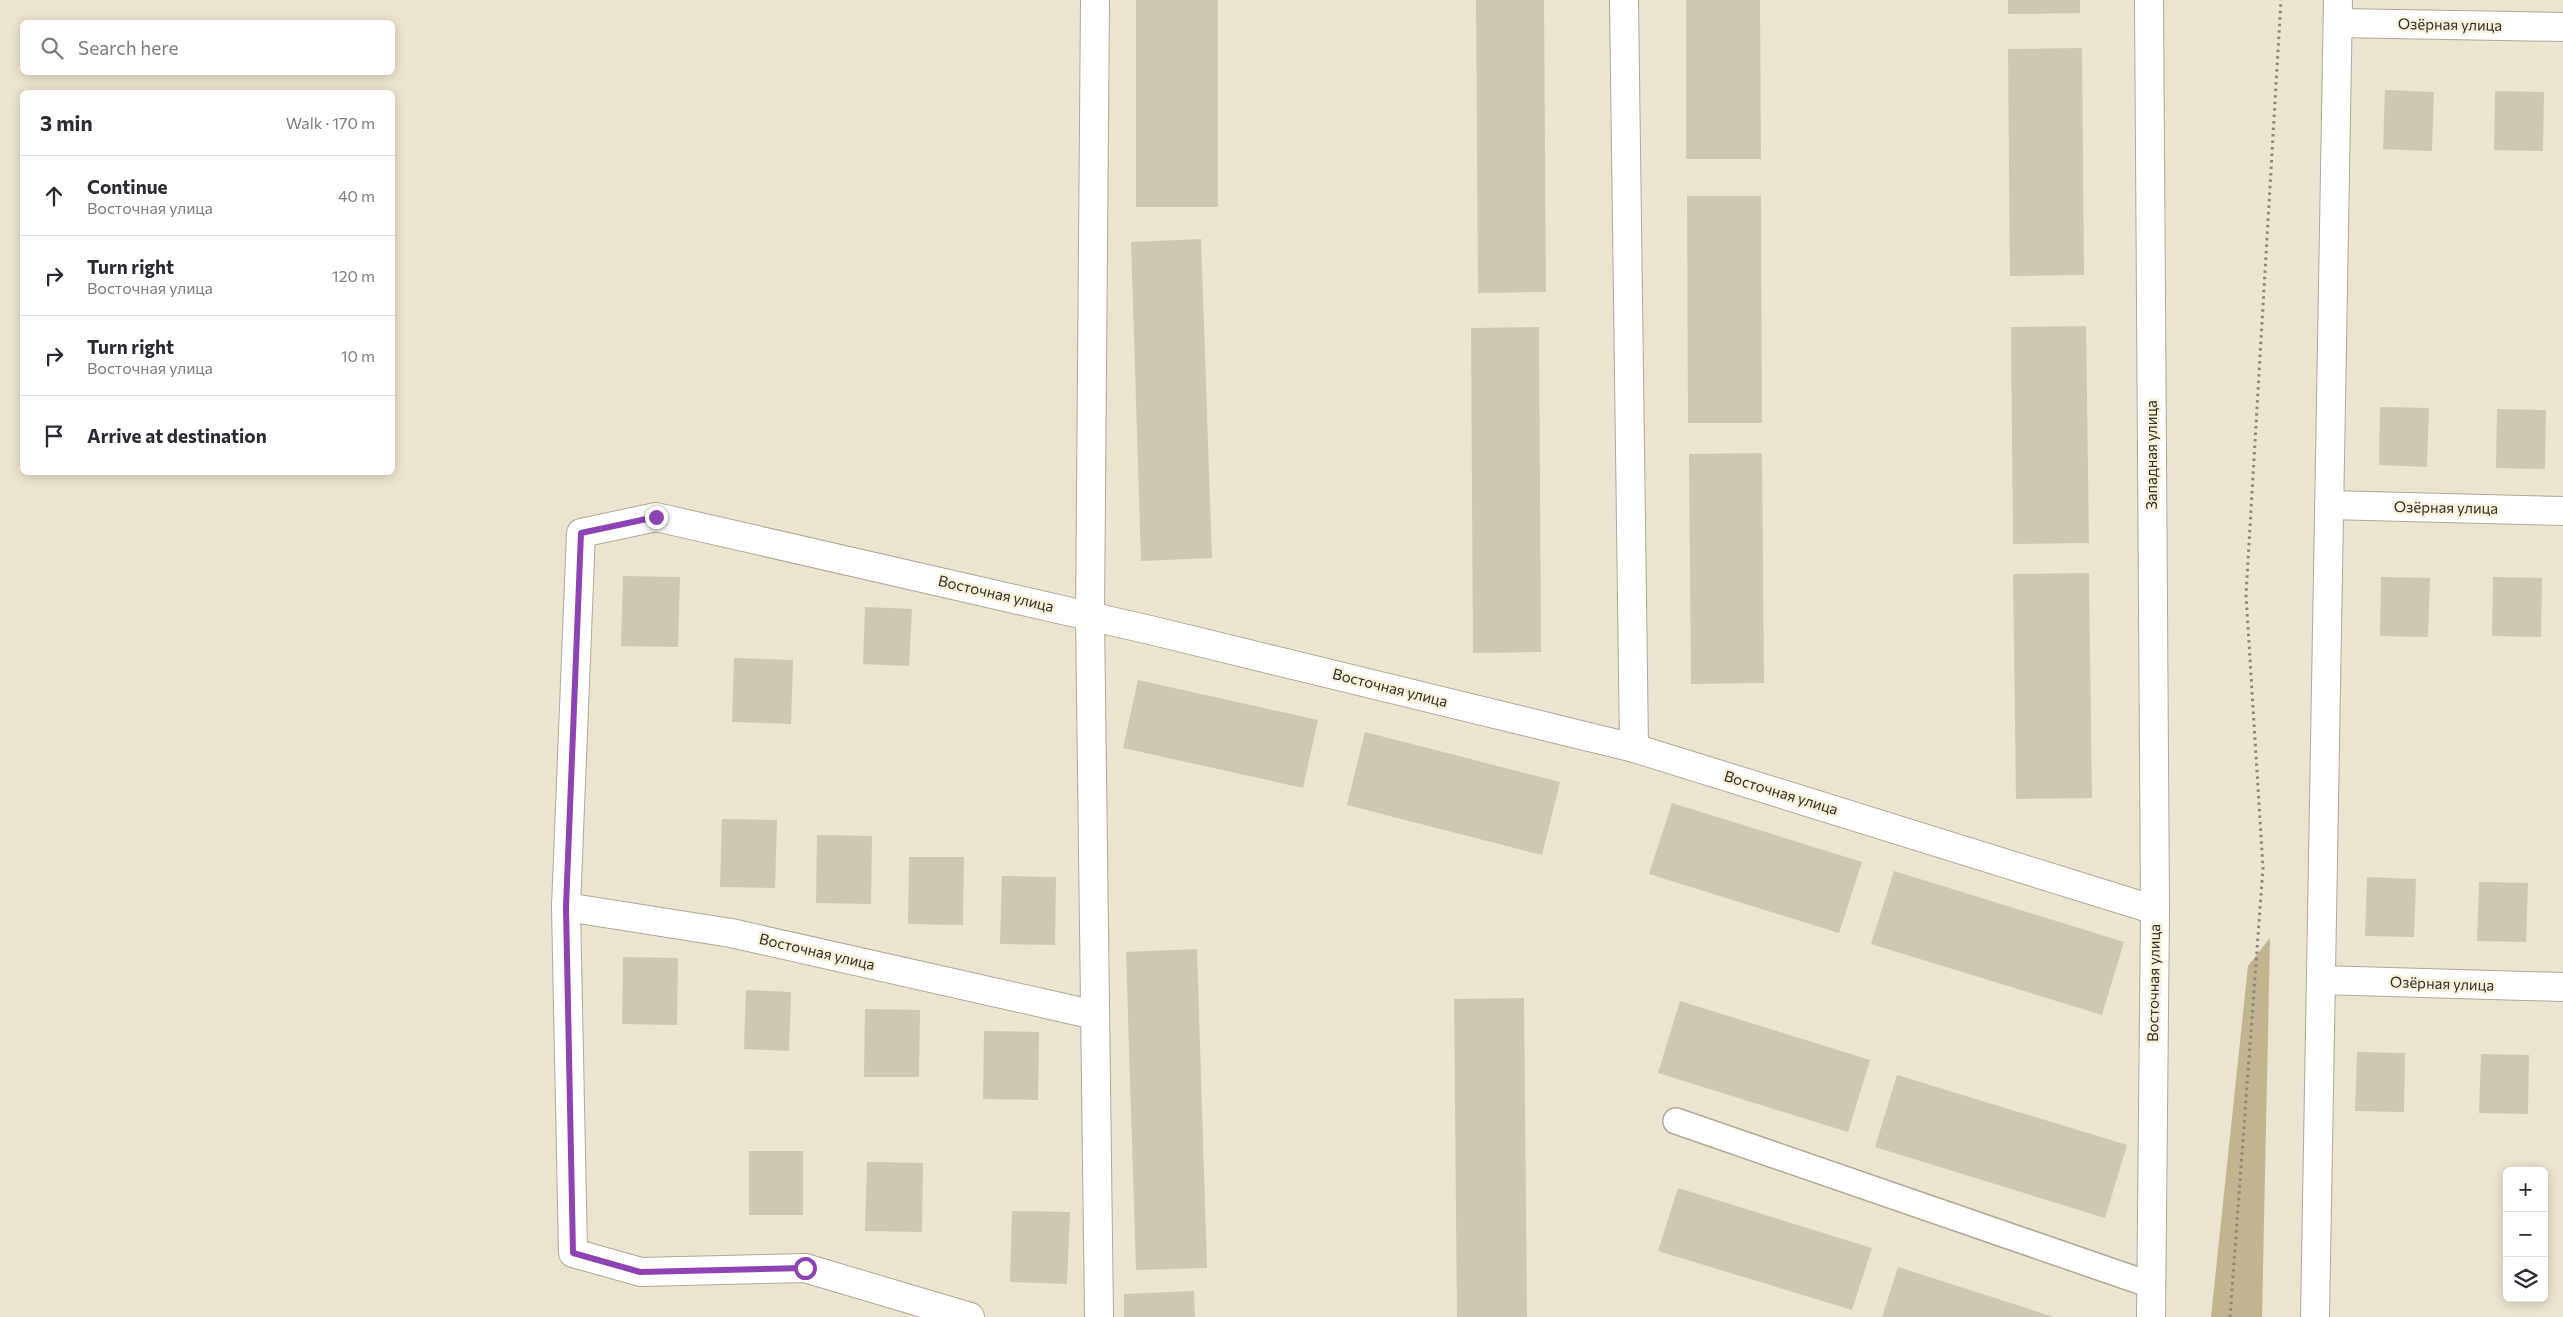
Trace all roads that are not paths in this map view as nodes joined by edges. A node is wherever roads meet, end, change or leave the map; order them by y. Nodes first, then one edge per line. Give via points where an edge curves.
1 (1095, 0) edge
2 (1624, 0) edge
3 (2149, 0) edge
4 (2338, 11) edge
5 (2563, 27) edge
6 (2329, 505) junction
7 (2563, 511) edge
8 (1090, 616) junction
9 (1634, 748) junction
10 (566, 907) junction
11 (2155, 910) junction
12 (2321, 980) junction
13 (2563, 987) edge
14 (1095, 1015) junction
15 (1676, 1121) dead end
16 (2151, 1285) junction
17 (970, 1317) edge
18 (1099, 1317) edge
19 (2151, 1317) edge
20 (2315, 1317) edge

1 - 8 street
2 - 9 street
3 - 11 street, Западная улица
4 - 5 street, Озёрная улица
4 - 6 street
6 - 7 street, Озёрная улица
6 - 12 street
8 - 9 street, Восточная улица
8 - 10 street, Восточная улица via 656,517 581,533
8 - 14 street
9 - 11 street, Восточная улица
10 - 14 street, Восточная улица via 731,933
10 - 17 street, Восточная улица via 573,1253 640,1272 805,1268
11 - 16 street, Восточная улица
12 - 13 street, Озёрная улица
12 - 20 street
14 - 18 street
15 - 16 lane
16 - 19 street, Восточная улица

